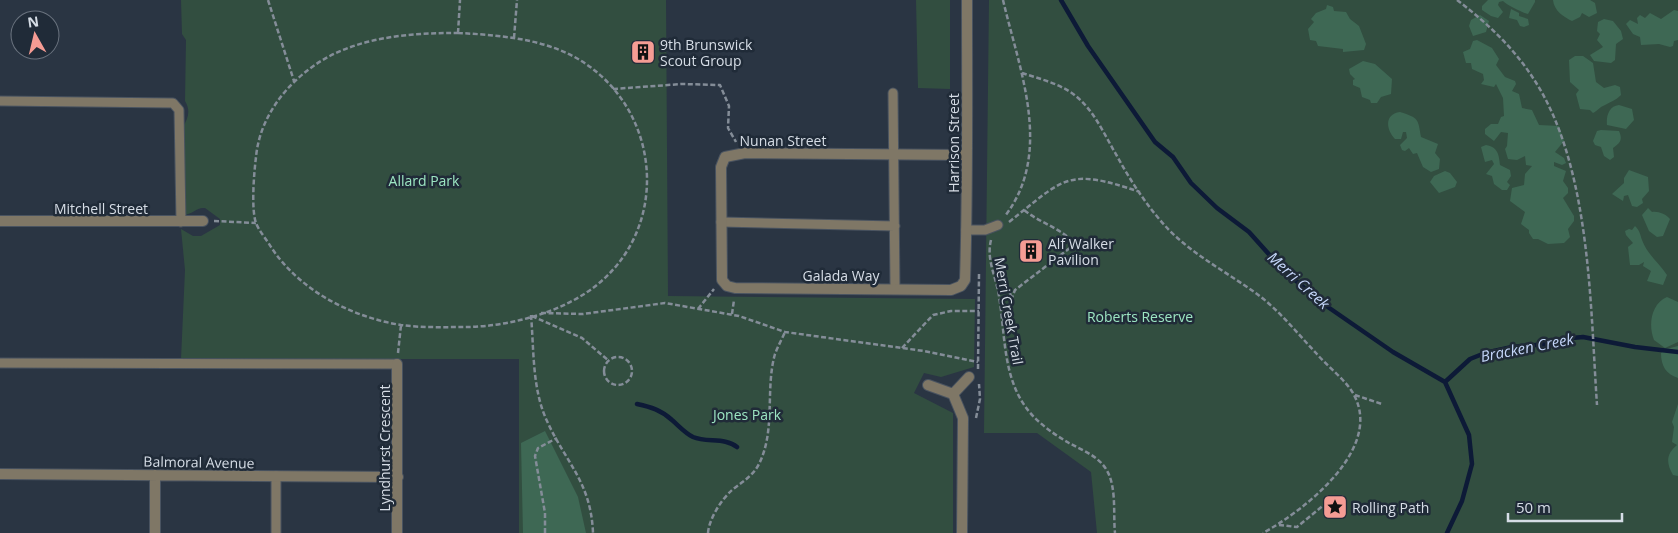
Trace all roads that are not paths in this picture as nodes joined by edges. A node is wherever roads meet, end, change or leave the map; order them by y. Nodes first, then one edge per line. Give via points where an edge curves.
1 (967, 0) edge
2 (893, 92) dead end
3 (0, 101) edge
4 (892, 154) junction
5 (966, 155) junction
6 (0, 221) edge
7 (203, 221) road end
8 (181, 222) junction
9 (720, 222) junction
10 (998, 225) road end
11 (895, 226) junction
12 (966, 230) junction
13 (722, 280) joint
14 (961, 286) joint
15 (895, 289) junction
16 (0, 364) edge
17 (398, 364) joint
18 (974, 379) road end
19 (928, 385) dead end
20 (953, 394) junction
21 (0, 474) edge
22 (155, 475) junction
23 (276, 476) junction
24 (398, 476) junction
25 (155, 533) edge
26 (276, 533) edge
27 (397, 533) edge
28 (962, 533) edge

1 - 5 street, Harrison Street
2 - 4 lane
3 - 8 lane via 173,103 179,110
4 - 5 street, Nunan Street
4 - 9 street, Nunan Street via 744,153 725,157 721,167
4 - 11 lane
5 - 12 street, Harrison Street
6 - 8 street, Mitchell Street
7 - 8 street, Mitchell Street
9 - 11 lane
9 - 13 street, Nunan Street
10 - 12 lane via 985,230
11 - 15 lane
12 - 14 street, Harrison Street via 965,280
13 - 15 street, Galada Way via 735,288
14 - 15 street, Galada Way via 951,290
16 - 17 lane
17 - 24 street, Lyndhurst Crescent
18 - 20 street
19 - 20 street
20 - 28 street via 963,418
21 - 22 street, Balmoral Avenue
22 - 23 street, Balmoral Avenue
22 - 25 street
23 - 24 street, Balmoral Avenue
23 - 26 lane
24 - 27 street, Lyndhurst Crescent

